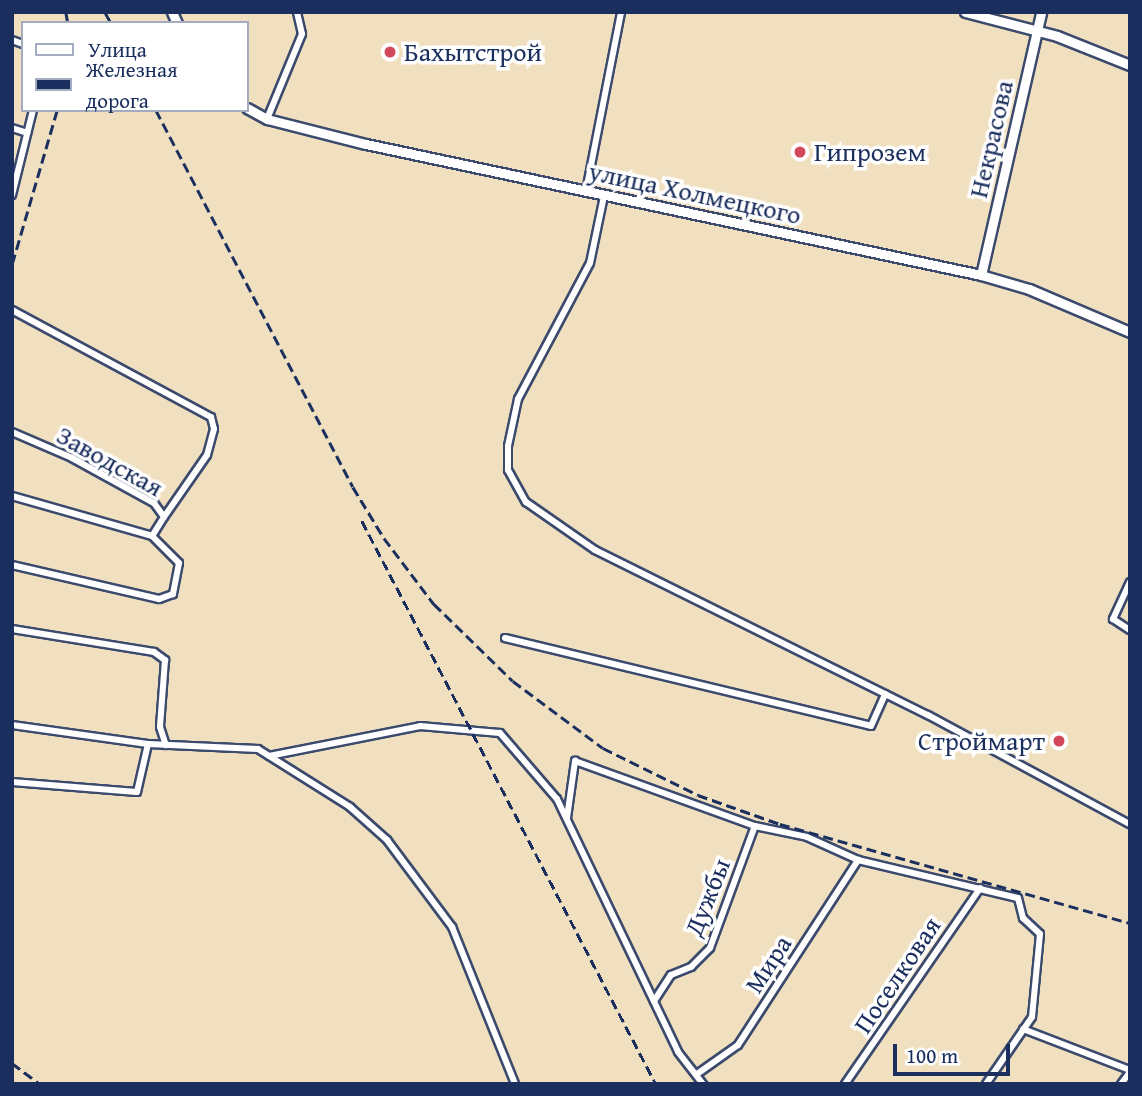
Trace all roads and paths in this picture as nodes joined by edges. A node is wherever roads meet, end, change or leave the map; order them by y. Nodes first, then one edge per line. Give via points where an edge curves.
1 (297, 12) edge
2 (621, 12) edge
3 (965, 12) edge
4 (1041, 12) edge
5 (1037, 30) junction
6 (1130, 65) edge
7 (248, 109) edge
8 (32, 112) edge
9 (267, 119) junction
10 (12, 128) edge
11 (27, 133) junction
12 (586, 191) junction
13 (12, 195) edge
14 (604, 196) junction
15 (981, 275) junction
16 (12, 310) edge
17 (1130, 332) edge
18 (12, 432) edge
19 (12, 496) edge
20 (164, 517) junction
21 (152, 536) junction
22 (12, 565) edge
23 (1130, 582) edge
24 (12, 629) edge
25 (1130, 629) edge
26 (505, 638) dead end
27 (885, 694) junction
28 (12, 725) edge
29 (148, 744) junction
30 (166, 745) junction
31 (269, 756) junction
32 (12, 782) edge
33 (567, 818) junction
34 (1130, 824) edge
35 (755, 826) junction
36 (858, 860) junction
37 (980, 888) junction
38 (654, 1001) junction
39 (1023, 1029) junction
40 (1130, 1071) edge
41 (697, 1074) junction
42 (515, 1084) edge
43 (703, 1084) edge
44 (845, 1084) edge
45 (986, 1084) edge
46 (1121, 1084) edge

1 - 9 street via 302,34
2 - 12 street
3 - 5 street
4 - 5 street, Некрасова
5 - 6 street
5 - 15 street, Некрасова
7 - 9 street, улица Холмецкого
8 - 11 street
9 - 12 street, улица Холмецкого
10 - 11 street
11 - 13 street
12 - 14 street, улица Холмецкого
14 - 15 street, улица Холмецкого
14 - 27 street via 590,263 518,399 508,470 526,502 595,550
15 - 17 street, улица Холмецкого via 1029,289
16 - 20 street via 211,417 214,429 208,454
18 - 20 street, Заводская via 154,503
19 - 21 street
20 - 21 street, Заводская
21 - 22 street via 179,564 173,594 159,599
23 - 25 street via 1113,619
24 - 30 street via 154,652 165,660 160,727
26 - 27 street via 871,726
27 - 34 street
28 - 29 street
29 - 30 street
29 - 32 street via 137,792
30 - 31 street via 258,749
31 - 33 street via 420,726 486,728 500,733 523,755 546,781
31 - 42 street via 350,807 387,840 452,928
33 - 35 street via 575,761
33 - 38 street
35 - 36 street via 807,837
35 - 38 street, Дужбы via 710,948 691,967 671,975
36 - 37 street
36 - 41 street, Мира via 738,1045
37 - 39 street via 1018,898 1023,918 1040,934 1032,1017
37 - 44 street, Поселковая
38 - 41 street via 678,1052
39 - 40 street
39 - 45 street
40 - 46 street
41 - 43 street

